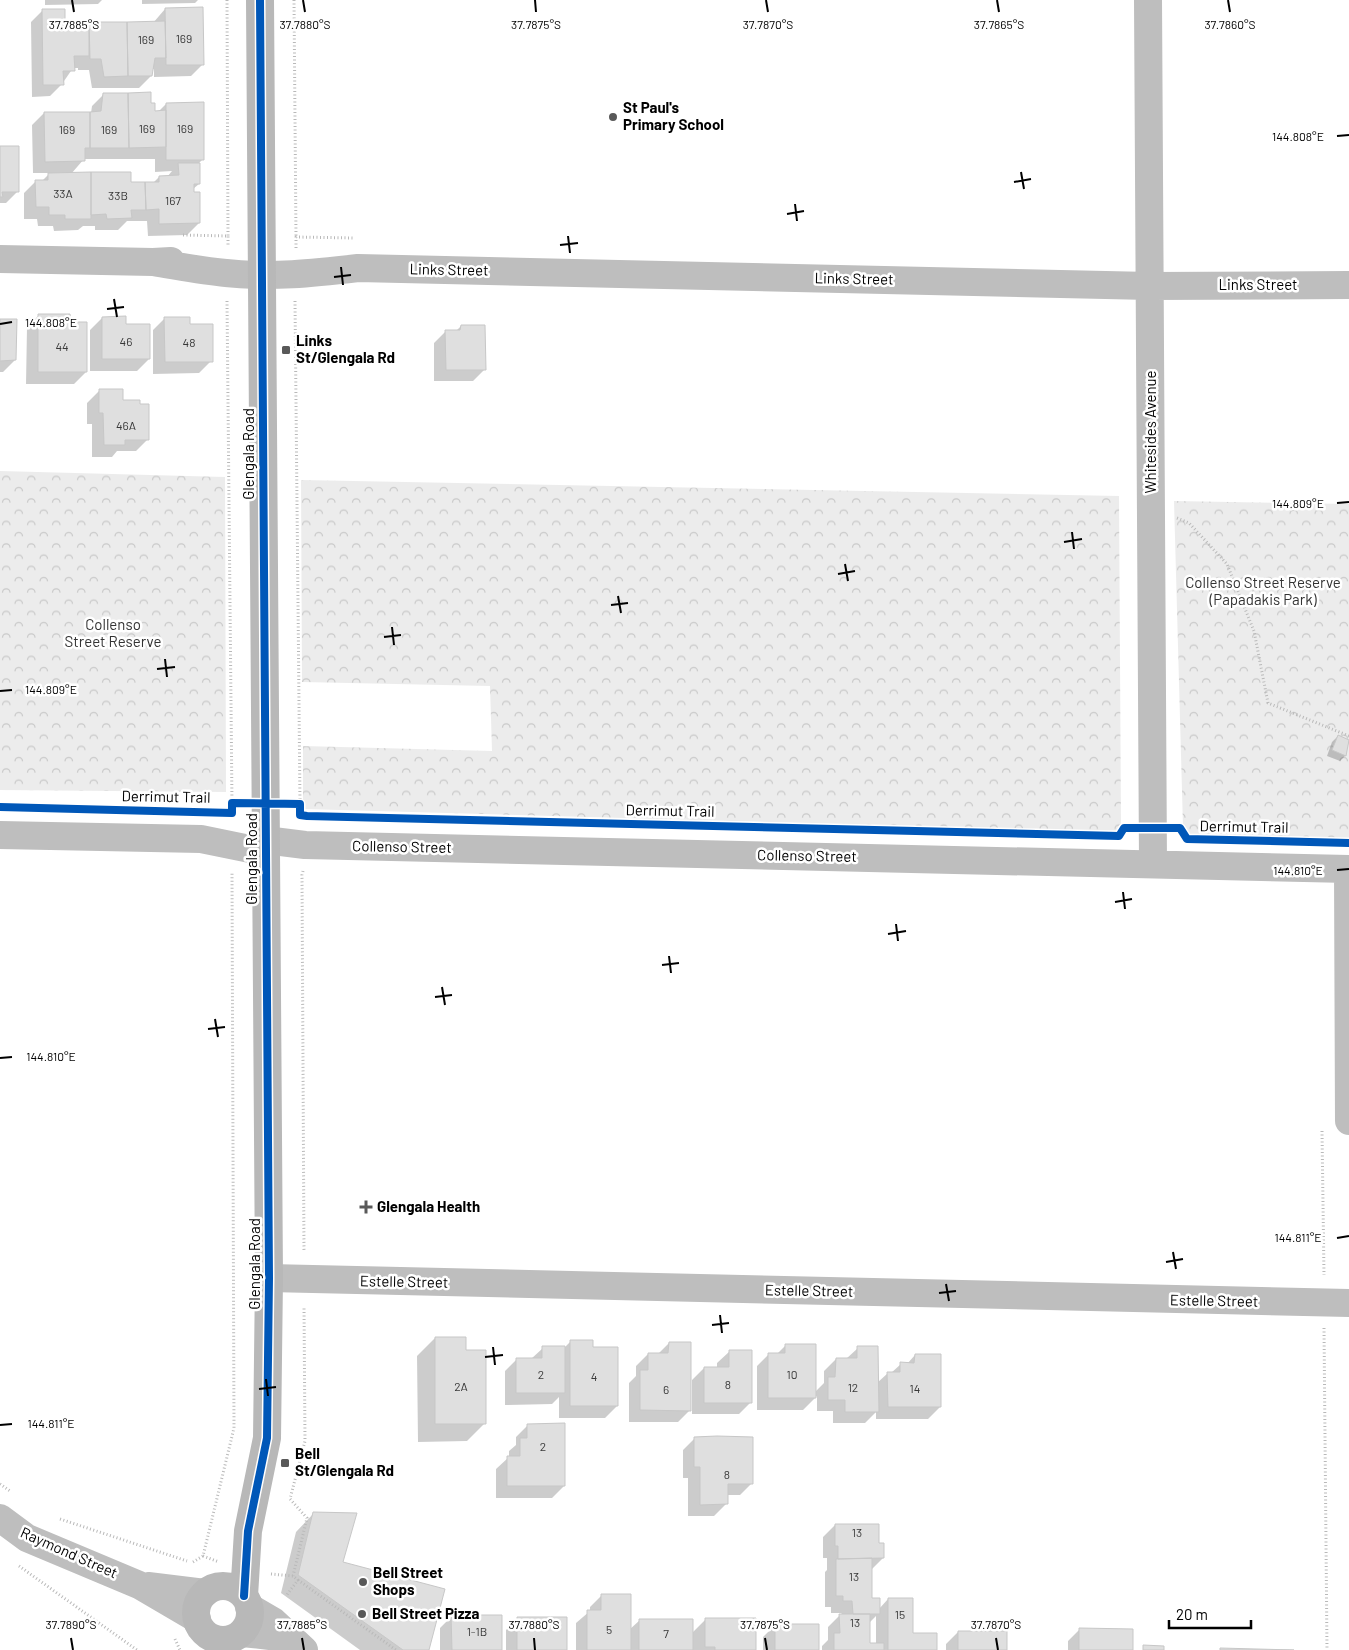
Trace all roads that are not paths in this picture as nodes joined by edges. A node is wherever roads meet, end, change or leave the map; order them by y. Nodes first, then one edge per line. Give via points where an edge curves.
1 (260, 0) edge
2 (1148, 0) edge
3 (0, 259) edge
4 (262, 265) junction
5 (1349, 285) edge
6 (1150, 286) junction
7 (265, 831) junction
8 (0, 835) edge
9 (1153, 864) junction
10 (1349, 868) edge
11 (1349, 1121) edge
12 (269, 1278) junction
13 (1337, 1303) edge
14 (0, 1518) edge
15 (140, 1584) junction
16 (232, 1615) edge
17 (201, 1633) edge
18 (302, 1649) edge

1 - 4 street, Glengala Road
2 - 6 street, Whitesides Avenue
3 - 4 street, Links Street via 153,262 228,255
4 - 6 street, Links Street via 296,257 358,268
4 - 7 street, Glengala Road
5 - 6 street, Links Street
6 - 9 street, Whitesides Avenue
7 - 8 street, Collenso Street via 232,831 201,839
7 - 9 street, Collenso Street via 305,845
7 - 12 street, Glengala Road
9 - 10 street, Collenso Street
10 - 11 street
12 - 13 street, Estelle Street
12 - 16 street, Glengala Road via 267,1438
14 - 15 street, Raymond Street via 27,1538
15 - 16 street, Raymond Street
15 - 17 street, Raymond Street
16 - 17 street via 216,1639
16 - 17 street, Glengala Road via 198,1605
16 - 18 street via 273,1621

